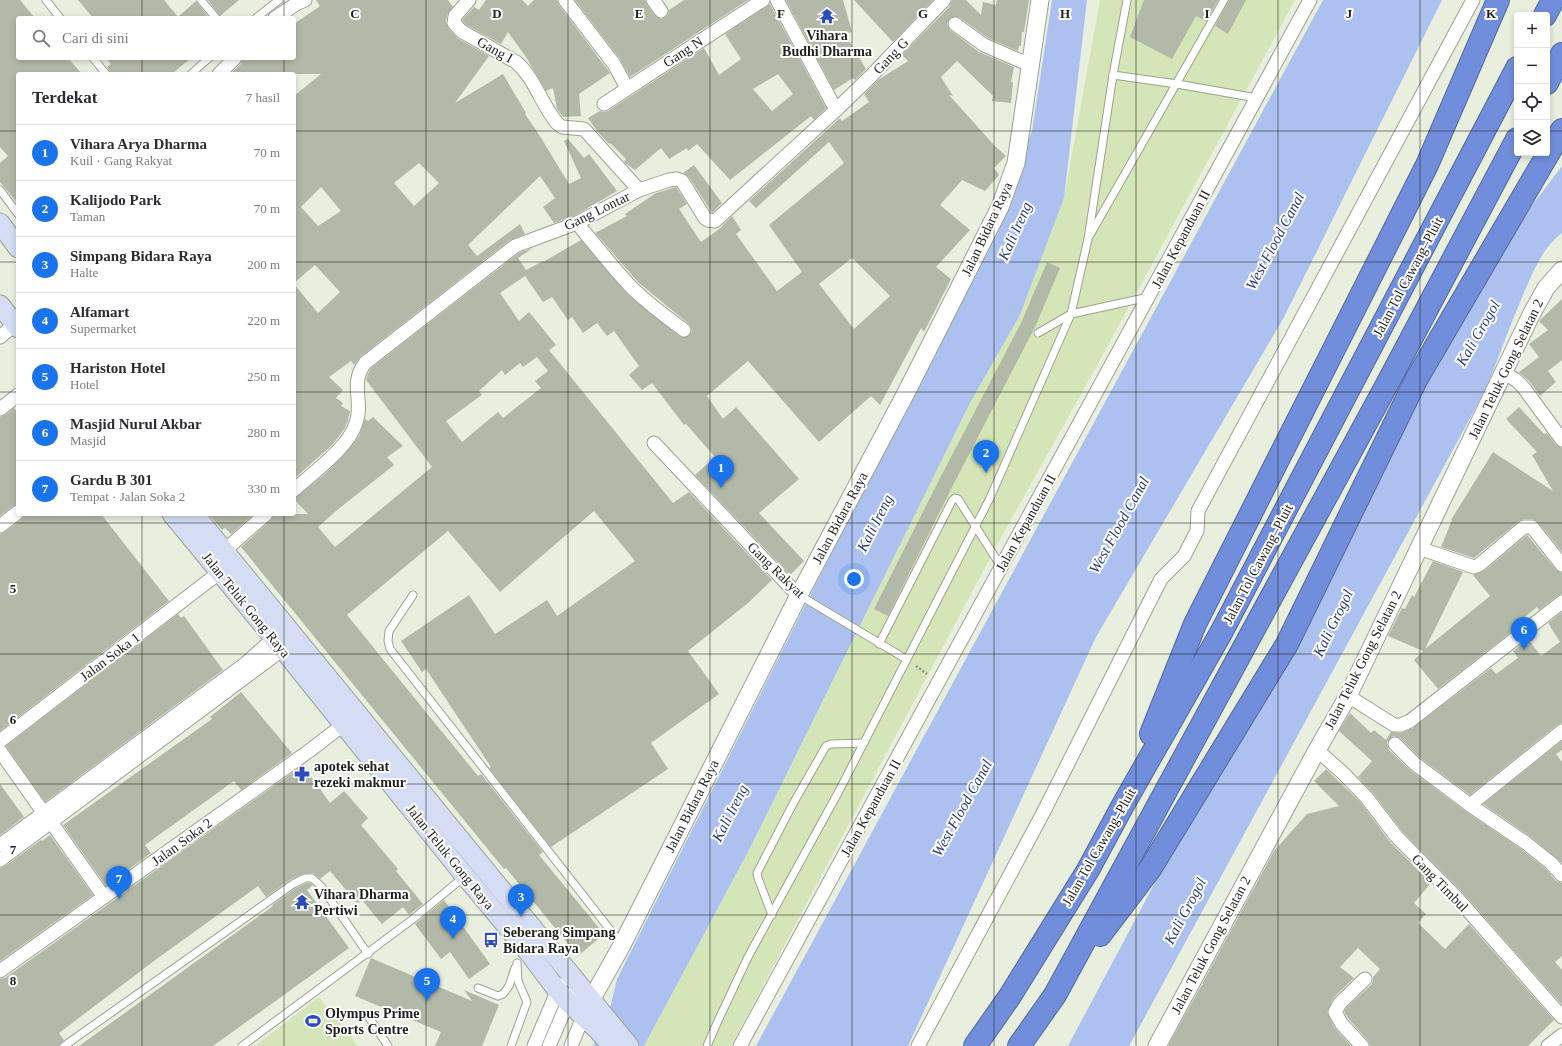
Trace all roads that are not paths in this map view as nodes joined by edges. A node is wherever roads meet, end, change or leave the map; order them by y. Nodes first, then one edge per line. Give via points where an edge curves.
1 (46, 0) edge
2 (201, 0) edge
3 (279, 0) edge
4 (305, 0) edge
5 (469, 0) edge
6 (566, 0) edge
7 (652, 0) edge
8 (763, 0) edge
9 (777, 0) edge
10 (944, 0) edge
11 (1040, 0) edge
12 (1127, 0) edge
13 (1224, 0) edge
14 (1310, 0) edge
15 (1473, 0) edge
16 (1498, 0) edge
17 (1553, 0) edge
18 (661, 11) dead end
19 (1547, 12) edge
20 (58, 16) edge
21 (214, 16) edge
22 (259, 16) edge
23 (278, 16) edge
24 (955, 24) dead end
25 (1562, 54) edge
26 (95, 60) edge
27 (207, 60) edge
28 (233, 60) edge
29 (1030, 65) junction
30 (104, 72) edge
31 (193, 72) edge
32 (221, 72) edge
33 (1514, 74) edge
34 (1113, 75) junction
35 (1550, 76) edge
36 (1177, 84) junction
37 (627, 88) junction
38 (1257, 98) junction
39 (604, 104) dead end
40 (836, 110) junction
41 (1562, 130) edge
42 (1514, 145) edge
43 (0, 190) edge
44 (639, 190) junction
45 (16, 211) edge
46 (577, 223) junction
47 (1088, 239) junction
48 (1562, 270) edge
49 (1150, 296) junction
50 (0, 305) edge
51 (1071, 314) junction
52 (16, 325) edge
53 (16, 327) edge
54 (684, 330) dead end
55 (1038, 333) dead end
56 (0, 337) edge
57 (1503, 372) junction
58 (16, 397) edge
59 (0, 409) edge
60 (1562, 440) edge
61 (654, 443) dead end
62 (296, 487) edge
63 (16, 514) edge
64 (174, 516) edge
65 (196, 516) edge
66 (264, 516) edge
67 (0, 526) edge
68 (975, 527) junction
69 (1419, 548) junction
70 (224, 551) junction
71 (1562, 565) edge
72 (1002, 568) junction
73 (220, 572) junction
74 (413, 595) dead end
75 (802, 597) junction
76 (1562, 602) edge
77 (278, 644) junction
78 (879, 644) junction
79 (906, 659) junction
80 (1348, 696) junction
81 (350, 720) junction
82 (1562, 731) edge
83 (0, 741) edge
84 (864, 743) junction
85 (1395, 744) dead end
86 (1317, 750) junction
87 (0, 751) edge
88 (1470, 805) junction
89 (1123, 806) junction
90 (47, 817) junction
91 (0, 845) edge
92 (0, 860) edge
93 (1562, 875) edge
94 (465, 876) junction
95 (104, 898) junction
96 (772, 915) junction
97 (622, 945) junction
98 (368, 954) junction
99 (524, 958) junction
100 (0, 971) edge
101 (573, 978) junction
102 (1366, 979) dead end
103 (478, 988) dead end
104 (1055, 995) junction
105 (563, 996) junction
106 (586, 1009) junction
107 (368, 1016) dead end
108 (1562, 1017) edge
109 (601, 1024) junction
110 (1562, 1035) edge
111 (64, 1046) edge
112 (242, 1046) edge
113 (388, 1046) edge
114 (511, 1046) edge
115 (534, 1046) edge
116 (549, 1046) edge
117 (571, 1046) edge
118 (612, 1046) edge
119 (629, 1046) edge
120 (707, 1046) edge
121 (740, 1046) edge
122 (918, 1046) edge
123 (975, 1046) edge
124 (1019, 1046) edge
125 (1157, 1046) edge
126 (1362, 1046) edge
127 (1548, 1046) edge

1 - 20 lane
2 - 21 lane
3 - 22 lane
4 - 23 street
5 - 44 street, Gang I via 455,16 454,24 460,31 521,66 557,123 562,127 584,129
6 - 37 street via 614,64
7 - 18 street
8 - 37 street, Gang N
9 - 40 street
10 - 40 street, Gang G
11 - 29 street, Jalan Bidara Raya
12 - 34 lane
13 - 36 lane
14 - 38 street, Jalan Kepanduan II
15 - 122 street via 1198,511 1197,531 1184,556 1161,579 1042,814
16 - 89 highway via 1427,165 1195,624
17 - 19 highway
24 - 29 street via 984,45
25 - 35 highway
26 - 30 lane
27 - 31 lane
28 - 32 street
29 - 75 street, Jalan Bidara Raya via 1016,163 1000,207
33 - 89 highway, Jalan Tol Cawang–Pluit via 1222,631
34 - 36 lane
34 - 47 lane
36 - 38 lane
36 - 47 lane
37 - 39 street, Gang N
38 - 49 street, Jalan Kepanduan II
40 - 44 street, Gang Lontar via 715,221 705,218 679,179
41 - 104 highway via 1416,380 1287,644 1150,869
42 - 104 highway, Jalan Tol Cawang–Pluit
43 - 45 lane
44 - 46 street, Gang Lontar
46 - 54 street via 633,288 654,308
46 - 62 street, Gang Lontar via 514,246 365,363 357,380 356,424 335,454
47 - 51 lane
48 - 57 street, Jalan Teluk Gong Selatan 2 via 1546,288
49 - 51 lane
49 - 72 street, Jalan Kepanduan II
50 - 52 main road
51 - 55 lane
51 - 68 lane
53 - 56 street
57 - 60 street via 1524,388
57 - 69 street, Jalan Teluk Gong Selatan 2
58 - 59 street
61 - 75 street, Gang Rakyat
63 - 67 street
64 - 73 main road, Jalan Teluk Gong Raya
65 - 70 main road, Jalan Teluk Gong Raya
66 - 70 street
68 - 72 lane
68 - 78 lane via 958,499 953,499
68 - 79 lane
69 - 71 street via 1474,567 1528,526 1532,527
69 - 80 street, Jalan Teluk Gong Selatan 2
70 - 81 main road, Jalan Teluk Gong Raya
72 - 121 street, Jalan Kepanduan II
73 - 77 main road, Jalan Teluk Gong Raya
73 - 83 street, Jalan Soka 1
74 - 97 lane via 388,631 390,649
75 - 78 lane, Gang Rakyat
75 - 97 street, Jalan Bidara Raya
76 - 80 street via 1410,721 1401,725 1394,725
77 - 81 main road, Jalan Teluk Gong Raya
77 - 90 street
78 - 79 lane, Gang Rakyat
79 - 84 lane
80 - 86 street, Jalan Teluk Gong Selatan 2
81 - 94 main road, Jalan Teluk Gong Raya
81 - 95 street, Jalan Soka 2
81 - 101 main road, Jalan Teluk Gong Raya
82 - 88 street
84 - 96 lane
84 - 96 lane via 826,746 794,802 757,873
85 - 88 street via 1414,763
86 - 108 street, Gang Timbul via 1367,798 1396,836 1458,899
86 - 125 street, Jalan Teluk Gong Selatan 2
87 - 90 street
88 - 93 street via 1526,843
89 - 123 highway, Jalan Tol Cawang–Pluit via 1088,870 1010,996
90 - 91 street
90 - 92 street
90 - 95 street
94 - 98 lane
94 - 99 main road, Jalan Teluk Gong Raya
95 - 100 street, Jalan Soka 2
96 - 120 lane via 748,957
97 - 106 street, Jalan Bidara Raya
98 - 111 lane via 321,886 312,878 305,878
98 - 112 lane
99 - 103 lane via 503,994 498,996
99 - 105 main road, Jalan Teluk Gong Raya
99 - 114 lane via 518,981 527,1002
101 - 105 street
101 - 106 main road, Jalan Teluk Gong Raya
102 - 126 street via 1340,1003 1335,1012 1341,1023
104 - 124 highway, Jalan Tol Cawang–Pluit
105 - 106 main road, Jalan Teluk Gong Raya
105 - 115 street
105 - 116 street
106 - 109 main road, Jalan Teluk Gong Raya
106 - 117 street
107 - 113 lane
109 - 118 main road, Jalan Teluk Gong Raya
109 - 119 main road, Jalan Teluk Gong Raya
110 - 127 street

